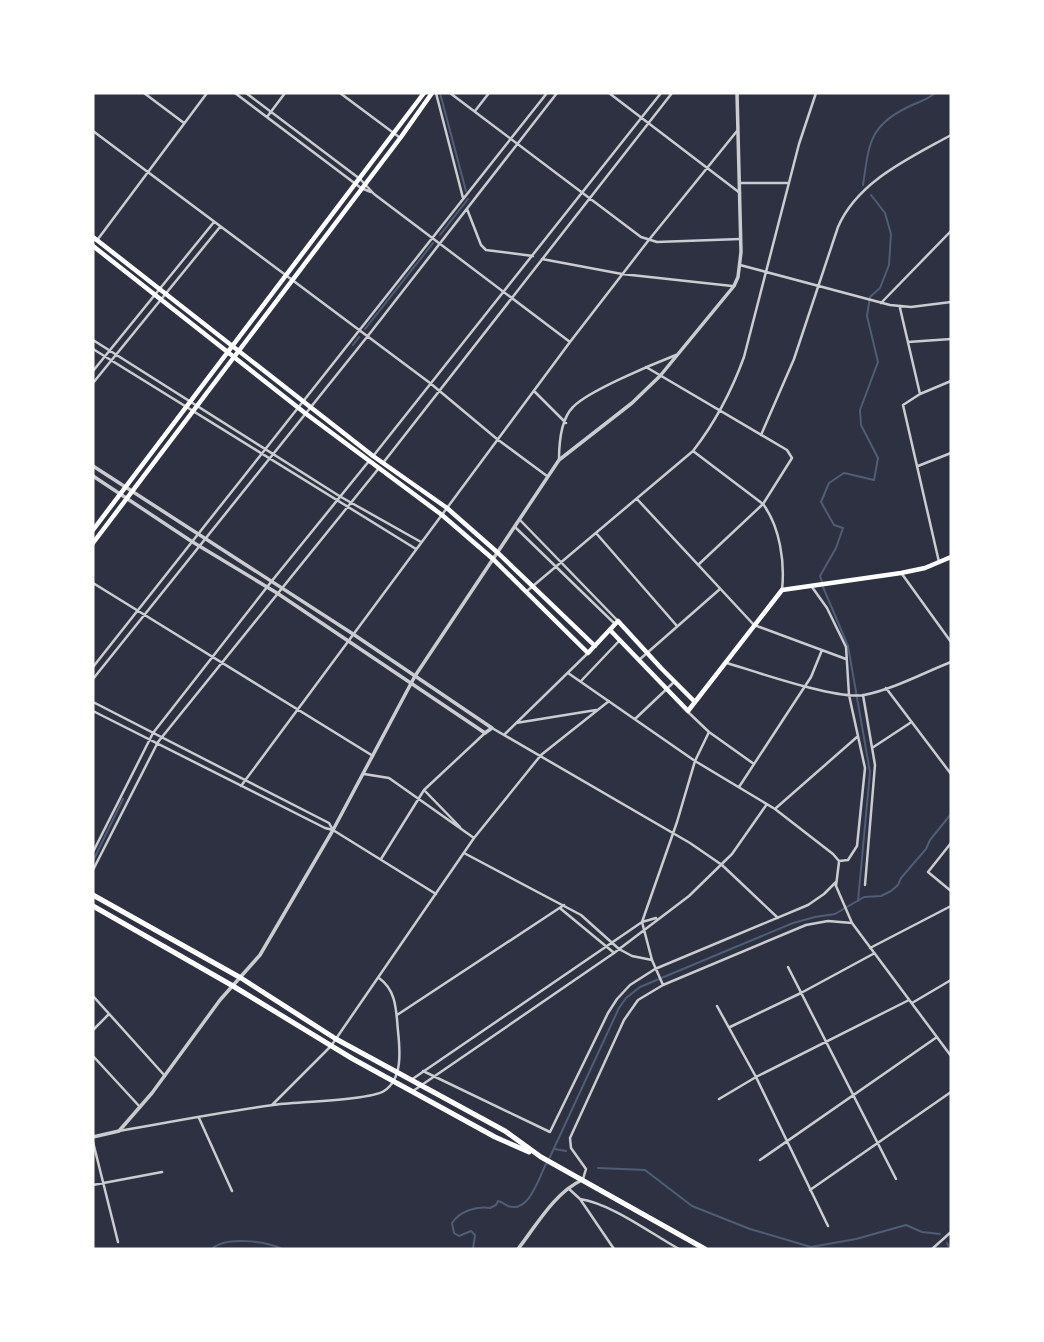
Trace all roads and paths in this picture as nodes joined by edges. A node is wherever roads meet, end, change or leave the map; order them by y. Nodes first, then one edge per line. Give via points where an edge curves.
1 (144, 93) edge
2 (207, 93) edge
3 (235, 93) edge
4 (246, 93) edge
5 (285, 93) edge
6 (340, 93) edge
7 (424, 93) edge
8 (434, 93) edge
9 (450, 93) edge
10 (489, 93) edge
11 (547, 93) edge
12 (557, 93) edge
13 (609, 93) edge
14 (661, 93) edge
15 (672, 93) edge
16 (737, 93) edge
17 (816, 93) edge
18 (271, 111) junction
19 (475, 111) junction
20 (267, 117) junction
21 (640, 117) junction
22 (648, 122) junction
23 (184, 123) junction
24 (93, 131) edge
25 (737, 131) junction
26 (394, 132) junction
27 (951, 135) edge
28 (401, 137) junction
29 (512, 139) junction
30 (519, 144) junction
31 (706, 167) junction
32 (148, 173) junction
33 (360, 178) junction
34 (740, 183) junction
35 (789, 183) junction
36 (356, 184) junction
37 (363, 185) junction
38 (470, 191) junction
39 (583, 193) junction
40 (740, 193) junction
41 (476, 197) junction
42 (588, 197) junction
43 (464, 199) junction
44 (467, 209) junction
45 (214, 222) junction
46 (220, 227) junction
47 (951, 231) edge
48 (95, 238) edge
49 (433, 239) junction
50 (741, 239) junction
51 (648, 241) junction
52 (440, 244) junction
53 (93, 246) edge
54 (533, 256) junction
55 (542, 259) junction
56 (740, 265) junction
57 (767, 272) junction
58 (622, 274) junction
59 (284, 276) junction
60 (292, 281) junction
61 (734, 286) junction
62 (818, 286) junction
63 (161, 289) junction
64 (504, 291) junction
65 (167, 294) junction
66 (156, 296) junction
67 (512, 297) junction
68 (162, 301) junction
69 (878, 302) junction
70 (951, 302) edge
71 (899, 307) junction
72 (357, 331) junction
73 (367, 337) junction
74 (93, 340) edge
75 (951, 340) edge
76 (570, 342) junction
77 (908, 342) junction
78 (232, 344) junction
79 (93, 349) edge
80 (239, 349) junction
81 (110, 351) junction
82 (227, 351) junction
83 (680, 354) junction
84 (105, 356) junction
85 (117, 356) junction
86 (233, 356) junction
87 (112, 361) junction
88 (646, 367) junction
89 (93, 370) edge
90 (660, 376) junction
91 (951, 381) edge
92 (93, 383) edge
93 (430, 383) junction
94 (439, 390) junction
95 (534, 391) junction
96 (920, 394) junction
97 (190, 400) junction
98 (304, 400) junction
99 (197, 404) junction
100 (311, 405) junction
101 (185, 407) junction
102 (298, 407) junction
103 (718, 411) junction
104 (192, 412) junction
105 (305, 413) junction
106 (566, 423) junction
107 (761, 435) junction
108 (497, 439) junction
109 (265, 449) junction
110 (693, 452) junction
111 (951, 453) edge
112 (261, 454) junction
113 (273, 454) junction
114 (373, 456) junction
115 (269, 459) junction
116 (559, 460) junction
117 (369, 461) junction
118 (383, 463) junction
119 (93, 466) edge
120 (918, 466) junction
121 (379, 468) junction
122 (93, 476) edge
123 (548, 477) junction
124 (125, 487) junction
125 (131, 491) junction
126 (119, 494) junction
127 (341, 497) junction
128 (126, 498) junction
129 (638, 499) junction
130 (338, 502) junction
131 (351, 503) junction
132 (763, 504) junction
133 (347, 508) junction
134 (447, 508) junction
135 (442, 515) junction
136 (520, 520) junction
137 (515, 527) junction
138 (93, 530) edge
139 (596, 533) junction
140 (196, 534) junction
141 (205, 540) junction
142 (191, 541) junction
143 (421, 542) junction
144 (93, 543) edge
145 (199, 546) junction
146 (416, 549) junction
147 (497, 552) junction
148 (951, 557) edge
149 (493, 559) junction
150 (561, 561) junction
151 (939, 562) junction
152 (698, 565) junction
153 (555, 566) junction
154 (901, 573) junction
155 (271, 582) junction
156 (93, 583) edge
157 (812, 584) junction
158 (266, 587) junction
159 (531, 587) junction
160 (281, 589) junction
161 (720, 589) junction
162 (782, 590) junction
163 (526, 592) junction
164 (277, 593) junction
165 (137, 611) junction
166 (143, 615) junction
167 (616, 623) junction
168 (754, 625) junction
169 (677, 626) junction
170 (610, 630) junction
171 (353, 634) junction
172 (620, 640) junction
173 (348, 641) junction
174 (951, 642) edge
175 (595, 646) junction
176 (822, 650) junction
177 (647, 652) junction
178 (588, 653) junction
179 (212, 657) junction
180 (639, 660) junction
181 (848, 660) junction
182 (222, 662) junction
183 (951, 662) edge
184 (726, 663) junction
185 (93, 667) edge
186 (568, 673) junction
187 (415, 677) junction
188 (93, 678) edge
189 (580, 681) junction
190 (674, 682) junction
191 (412, 684) junction
192 (806, 686) junction
193 (886, 688) junction
194 (667, 689) junction
195 (850, 695) junction
196 (861, 695) junction
197 (609, 701) junction
198 (93, 702) edge
199 (695, 702) junction
200 (296, 709) junction
201 (599, 710) junction
202 (93, 711) edge
203 (688, 711) junction
204 (635, 719) junction
205 (516, 723) junction
206 (911, 723) junction
207 (492, 728) junction
208 (709, 732) junction
209 (153, 733) junction
210 (485, 733) junction
211 (505, 734) junction
212 (857, 737) junction
213 (150, 738) junction
214 (162, 738) junction
215 (158, 742) junction
216 (872, 748) junction
217 (541, 755) junction
218 (373, 756) junction
219 (695, 761) junction
220 (754, 764) junction
221 (364, 774) junction
222 (951, 774) edge
223 (246, 779) junction
224 (241, 786) junction
225 (739, 787) junction
226 (424, 790) junction
227 (417, 800) junction
228 (767, 804) junction
229 (775, 809) junction
230 (333, 830) junction
231 (465, 832) junction
232 (673, 832) junction
233 (474, 838) junction
234 (951, 844) edge
235 (93, 852) edge
236 (464, 853) junction
237 (380, 860) junction
238 (839, 861) junction
239 (722, 865) junction
240 (93, 870) edge
241 (836, 882) junction
242 (864, 885) dead end
243 (951, 891) edge
244 (436, 894) junction
245 (93, 895) edge
246 (93, 906) edge
247 (951, 906) edge
248 (562, 907) junction
249 (659, 917) junction
250 (778, 918) junction
251 (642, 922) junction
252 (852, 923) junction
253 (644, 931) junction
254 (612, 943) junction
255 (607, 947) junction
256 (869, 948) junction
257 (618, 949) junction
258 (614, 953) junction
259 (873, 954) junction
260 (652, 960) junction
261 (788, 967) dead end
262 (656, 969) junction
263 (379, 977) junction
264 (241, 978) junction
265 (951, 980) edge
266 (663, 984) junction
267 (233, 986) junction
268 (801, 993) junction
269 (93, 996) edge
270 (910, 1001) junction
271 (718, 1006) dead end
272 (512, 1011) junction
273 (109, 1014) junction
274 (396, 1015) junction
275 (518, 1018) junction
276 (729, 1028) junction
277 (93, 1030) edge
278 (937, 1037) junction
279 (336, 1038) junction
280 (827, 1043) junction
281 (331, 1046) junction
282 (93, 1056) edge
283 (951, 1056) edge
284 (423, 1071) junction
285 (397, 1073) junction
286 (165, 1076) junction
287 (432, 1076) junction
288 (756, 1077) junction
289 (411, 1080) junction
290 (393, 1081) junction
291 (421, 1084) junction
292 (413, 1091) junction
293 (951, 1092) edge
294 (853, 1097) junction
295 (719, 1099) dead end
296 (272, 1105) junction
297 (140, 1107) junction
298 (199, 1118) junction
299 (119, 1131) junction
300 (93, 1139) edge
301 (786, 1143) junction
302 (878, 1145) junction
303 (539, 1156) junction
304 (760, 1160) dead end
305 (162, 1172) dead end
306 (896, 1179) dead end
307 (583, 1180) junction
308 (104, 1182) junction
309 (93, 1185) edge
310 (568, 1188) junction
311 (810, 1190) junction
312 (232, 1191) dead end
313 (580, 1199) junction
314 (828, 1226) dead end
315 (951, 1232) edge
316 (118, 1242) dead end
317 (518, 1249) edge
318 (614, 1249) edge
319 (678, 1249) edge
320 (705, 1249) edge
321 (932, 1249) edge

1 - 23 street
2 - 23 street
3 - 20 street
4 - 18 street
5 - 18 street
6 - 26 street
7 - 26 main road
8 - 28 main road
8 - 43 street
9 - 19 street
10 - 19 street
11 - 29 street
12 - 30 street
13 - 21 street
14 - 21 street
15 - 22 street
16 - 25 street
17 - 35 street
18 - 20 street
18 - 33 street
19 - 29 street
20 - 36 street
21 - 22 street
21 - 39 street
22 - 31 street
22 - 42 street
23 - 32 street
24 - 32 street
25 - 31 street
25 - 34 street
26 - 28 street
26 - 33 main road
27 - 62 street via 892,169 853,203 838,227
28 - 37 main road
29 - 30 street
29 - 38 street
30 - 39 street
30 - 41 street
31 - 40 street
31 - 51 street
32 - 45 street
32 - 48 street
33 - 36 main road
33 - 37 street
34 - 35 street
34 - 40 street
35 - 57 street
36 - 37 street
36 - 59 main road
37 - 49 street
37 - 60 main road
38 - 41 street
38 - 43 street
39 - 42 street
39 - 54 street
40 - 50 street
41 - 44 street
42 - 51 street
42 - 55 street
43 - 49 street
44 - 52 street
44 - 54 street via 486,250
45 - 46 street
45 - 63 street
46 - 59 street
46 - 65 street
47 - 69 street
48 - 53 street
48 - 63 main road
49 - 52 street
49 - 72 street
50 - 51 street
50 - 56 street
51 - 58 street
52 - 64 street
52 - 73 street
53 - 66 main road
54 - 64 street
55 - 58 street
55 - 67 street
56 - 57 street
56 - 61 street
57 - 62 street
57 - 103 street via 744,357
58 - 61 street
58 - 76 street
59 - 60 street
59 - 78 main road
60 - 72 street
60 - 80 main road
61 - 83 street
62 - 69 street
62 - 107 street
63 - 65 main road
63 - 66 street
64 - 67 street
64 - 93 street
65 - 68 street
65 - 78 main road
66 - 68 main road
66 - 81 street
67 - 76 street
67 - 94 street
68 - 82 main road
68 - 85 street
69 - 71 street
70 - 71 street
71 - 77 street
72 - 73 street
72 - 98 street
73 - 93 street
73 - 100 street
74 - 81 street
75 - 77 street
76 - 95 street
77 - 96 street
78 - 80 main road
78 - 82 main road
79 - 84 street
80 - 86 main road
80 - 98 main road
81 - 84 street
81 - 85 street
82 - 86 main road
82 - 97 main road
83 - 88 street
83 - 90 street
84 - 87 street
84 - 89 street
85 - 87 street
85 - 97 street
86 - 99 main road
86 - 102 main road
87 - 92 street
87 - 101 street
88 - 90 street
88 - 106 street via 580,401 568,413
90 - 103 street
90 - 116 street
91 - 96 street
93 - 94 street
93 - 114 street
94 - 108 street
94 - 118 street
95 - 106 street
95 - 108 street
96 - 120 street via 903,405
97 - 99 street
97 - 101 main road
98 - 100 main road
98 - 102 street
99 - 104 main road
99 - 109 street
100 - 105 street
100 - 114 main road
101 - 104 street
101 - 124 main road
102 - 105 main road
102 - 109 street
103 - 107 street
103 - 110 street
104 - 112 street
104 - 125 main road
105 - 113 street
105 - 117 main road
106 - 116 street
107 - 132 street via 792,458
108 - 123 street
108 - 134 street
109 - 112 street
109 - 113 street
110 - 129 street
110 - 132 street
111 - 120 street
112 - 115 street
112 - 140 street
113 - 115 street
113 - 127 street
114 - 118 main road
115 - 130 street
115 - 141 street
116 - 123 street
117 - 121 main road
117 - 127 street
118 - 134 main road
119 - 124 street
120 - 151 street
121 - 131 street
121 - 135 main road
122 - 126 street
123 - 136 street
124 - 125 street
124 - 126 main road
125 - 128 main road
125 - 140 street
126 - 128 street
126 - 138 main road
127 - 130 street
127 - 131 street
128 - 142 street
128 - 144 main road
129 - 139 street
129 - 152 street
130 - 133 street
130 - 155 street
131 - 133 street
131 - 143 street
132 - 152 street
132 - 162 street via 777,531
133 - 146 street
133 - 160 street
134 - 135 street
134 - 147 main road
135 - 143 street
135 - 149 main road
136 - 137 street
136 - 150 street
137 - 147 street
137 - 153 street
139 - 150 street
139 - 169 street
140 - 141 street
140 - 142 street
141 - 145 street
141 - 155 street
142 - 145 street
142 - 165 street
143 - 146 street
145 - 158 street
145 - 166 street
146 - 171 street
147 - 149 street
147 - 159 main road
148 - 151 main road
149 - 163 main road
149 - 187 street
150 - 153 street
150 - 167 street
151 - 154 main road
152 - 161 street
153 - 159 street
153 - 167 street
154 - 157 main road
154 - 174 street
155 - 158 street
155 - 160 street
156 - 165 street
157 - 162 main road
157 - 181 street via 836,624
158 - 164 street
158 - 179 street
159 - 163 street
159 - 175 main road
160 - 164 street
160 - 171 street
161 - 168 street
161 - 169 street
162 - 168 main road
163 - 178 main road
164 - 173 street
164 - 182 street
165 - 166 street
165 - 185 street
166 - 179 street
166 - 188 street
167 - 170 main road
167 - 177 main road
168 - 176 street
168 - 184 main road
169 - 177 street
170 - 172 main road
170 - 175 main road
171 - 173 street
171 - 187 street
172 - 180 main road
172 - 189 street
173 - 191 street
173 - 200 street
175 - 178 main road
176 - 181 street
176 - 192 street
177 - 180 street
177 - 190 main road
178 - 186 street
179 - 182 street
179 - 209 street
180 - 194 main road
181 - 195 street
182 - 200 street
182 - 214 street
183 - 193 street
184 - 192 street
184 - 199 main road
186 - 189 street
186 - 205 street
187 - 191 street
187 - 207 street
189 - 197 street
190 - 194 street
190 - 199 main road
191 - 210 street
191 - 218 street
192 - 195 street
192 - 220 street
193 - 196 street
193 - 206 street
194 - 203 main road
194 - 204 street
195 - 196 street
195 - 212 street
196 - 216 street
197 - 201 street
197 - 204 street
198 - 209 street
199 - 203 main road
200 - 218 street
200 - 223 street
201 - 205 street
201 - 217 street
202 - 213 street
203 - 208 street
204 - 219 street
205 - 211 street
206 - 216 street
206 - 222 street
207 - 210 street
207 - 211 street
208 - 219 street
208 - 220 street
209 - 213 street
209 - 214 street
210 - 226 street
211 - 217 street
212 - 229 street
212 - 238 street via 866,773 857,846 848,860
213 - 215 street
213 - 235 street
214 - 215 street
214 - 223 street
215 - 224 street
215 - 240 street
216 - 242 street via 875,777
217 - 232 street
217 - 233 street
218 - 221 street
219 - 225 street
219 - 232 street
220 - 225 street
221 - 227 street via 389,778
221 - 230 street
223 - 224 street
223 - 230 street via 329,823
224 - 230 street
225 - 228 street
226 - 227 street
226 - 231 street
227 - 231 street
227 - 237 street
228 - 229 street
228 - 239 street
229 - 238 street
230 - 237 street
230 - 264 street via 274,933
231 - 233 street
232 - 239 street
232 - 251 street
233 - 236 street
234 - 243 street via 928,872
236 - 244 street
236 - 248 street
237 - 244 street
238 - 241 street
239 - 249 street
239 - 250 street
241 - 250 street via 818,899
241 - 252 street
244 - 263 street
245 - 264 highway
246 - 267 highway
247 - 256 street
248 - 254 street via 586,918
248 - 255 street
248 - 274 street
249 - 251 street
249 - 253 street
250 - 262 street
251 - 253 street
251 - 254 street
252 - 256 street
252 - 266 street via 806,925
253 - 257 street
253 - 260 street
254 - 255 street
254 - 257 street
255 - 258 street
255 - 272 street
256 - 259 street
257 - 258 street
257 - 260 street
258 - 275 street
259 - 268 street
259 - 270 street
260 - 262 street
261 - 268 street
262 - 266 street
262 - 287 street via 617,999 550,1132
263 - 274 street via 391,991
263 - 279 street
264 - 267 street
264 - 279 highway
265 - 270 street
266 - 307 street via 628,1012 572,1131 570,1144 586,1169
267 - 281 highway
267 - 286 street
268 - 276 street
268 - 280 street
269 - 273 street
270 - 278 street
270 - 280 street
271 - 276 street
272 - 275 street
272 - 284 street
273 - 277 street
273 - 286 street
274 - 285 street
275 - 287 street
276 - 288 street
278 - 283 street
278 - 294 street
279 - 281 street
279 - 285 highway
280 - 288 street
280 - 294 street
281 - 290 highway
281 - 296 street
282 - 297 street
284 - 287 street
284 - 289 street
285 - 289 highway
285 - 290 street
286 - 297 street
287 - 291 street
288 - 295 street
288 - 301 street
289 - 291 highway
290 - 292 highway
290 - 296 street via 376,1095
291 - 292 street
291 - 303 highway via 505,1131
292 - 303 highway
293 - 302 street
294 - 301 street
294 - 302 street
296 - 298 street
297 - 299 street
298 - 299 street
298 - 312 street
299 - 300 street
300 - 308 street
301 - 304 street
301 - 311 street
302 - 306 street
302 - 311 street
303 - 307 highway
305 - 308 street
307 - 310 street
307 - 320 highway
308 - 309 street
308 - 316 street
310 - 313 street
310 - 317 street
311 - 314 street
313 - 318 street
313 - 319 street via 610,1210
315 - 321 street

